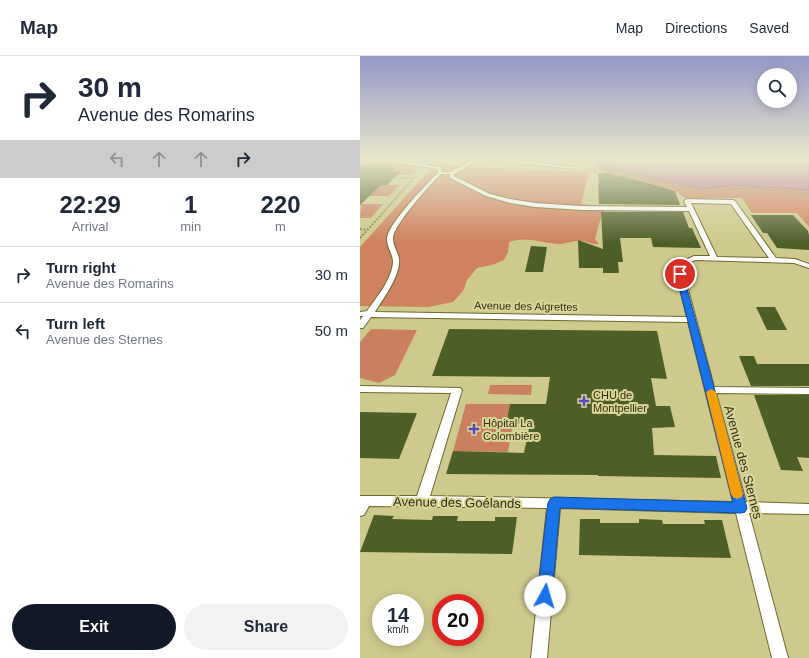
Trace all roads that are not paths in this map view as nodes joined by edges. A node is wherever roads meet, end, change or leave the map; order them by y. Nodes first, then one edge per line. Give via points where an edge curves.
1 (426, 186) edge
2 (469, 186) edge
3 (690, 209) junction
4 (715, 259) junction
5 (774, 261) junction
6 (809, 266) edge
7 (360, 314) edge
8 (369, 314) junction
9 (692, 320) junction
10 (360, 326) edge
11 (360, 389) edge
12 (710, 390) junction
13 (809, 391) edge
14 (422, 501) junction
15 (554, 503) junction
16 (362, 504) edge
17 (741, 508) junction
18 (809, 509) edge
19 (539, 658) edge
20 (780, 658) edge

1 - 8 lane via 394,228 390,238 396,262 389,282
2 - 3 lane via 510,201 555,207
3 - 4 lane
3 - 5 lane via 687,201 733,202
4 - 5 lane
4 - 9 lane, Avenue des Sternes via 694,258 680,264 680,274
5 - 6 lane via 795,261
7 - 8 lane, Avenue des Aigrettes
8 - 9 lane, Avenue des Aigrettes
8 - 10 lane
9 - 12 lane, Avenue des Sternes
11 - 14 lane via 457,390
12 - 13 lane
12 - 17 lane, Avenue des Sternes
14 - 15 lane, Avenue des Goélands
14 - 16 lane, Avenue des Goélands
15 - 17 lane, Avenue des Goélands
15 - 19 lane
17 - 18 lane, Avenue des Goélands
17 - 20 lane, Avenue des Sternes

